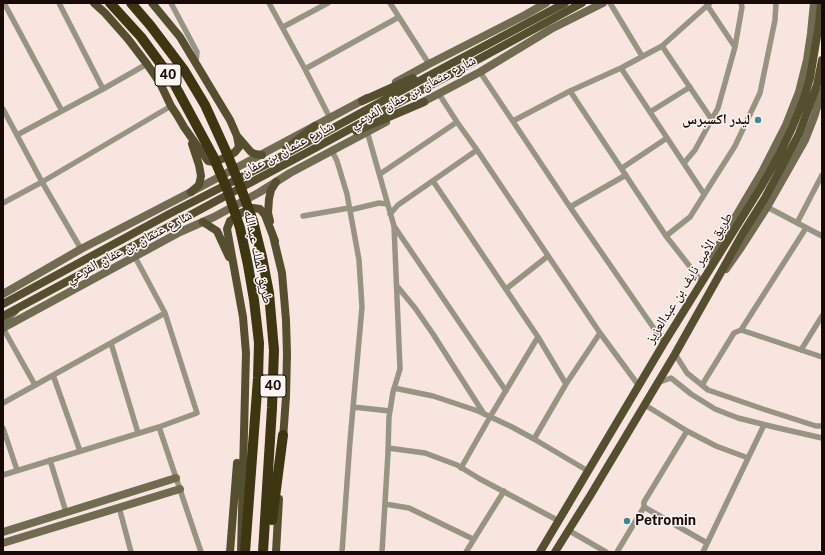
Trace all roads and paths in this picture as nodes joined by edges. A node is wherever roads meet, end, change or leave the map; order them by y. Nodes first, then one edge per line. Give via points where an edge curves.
1 (4, 3) edge
2 (60, 3) edge
3 (94, 3) edge
4 (110, 3) edge
5 (131, 3) edge
6 (152, 3) edge
7 (171, 3) edge
8 (269, 3) edge
9 (328, 3) edge
10 (390, 3) edge
11 (546, 3) edge
12 (565, 3) edge
13 (582, 3) edge
14 (603, 3) edge
15 (610, 3) edge
16 (741, 3) edge
17 (776, 3) edge
18 (814, 3) edge
19 (821, 3) edge
20 (709, 4) edge
21 (399, 17) junction
22 (283, 27) junction
23 (662, 46) junction
24 (735, 47) junction
25 (469, 54) junction
26 (642, 56) junction
27 (822, 60) edge
28 (196, 62) junction
29 (147, 64) junction
30 (429, 64) junction
31 (621, 68) junction
32 (305, 69) junction
33 (480, 72) junction
34 (690, 87) junction
35 (103, 89) junction
36 (570, 90) junction
37 (822, 91) edge
38 (439, 94) junction
39 (362, 101) junction
40 (424, 102) junction
41 (171, 106) junction
42 (3, 109) edge
43 (62, 111) junction
44 (650, 112) junction
45 (330, 118) junction
46 (712, 120) junction
47 (513, 121) junction
48 (457, 122) junction
49 (315, 126) junction
50 (184, 127) junction
51 (367, 132) junction
52 (17, 135) junction
53 (237, 136) junction
54 (667, 138) junction
55 (477, 150) junction
56 (332, 151) junction
57 (306, 153) junction
58 (262, 155) junction
59 (269, 163) junction
60 (684, 163) junction
61 (622, 168) junction
62 (380, 174) junction
63 (626, 175) junction
64 (822, 175) edge
65 (433, 181) junction
66 (42, 182) junction
67 (276, 182) junction
68 (191, 192) junction
69 (704, 194) junction
70 (3, 203) edge
71 (387, 204) junction
72 (570, 207) junction
73 (767, 208) junction
74 (349, 209) junction
75 (390, 214) junction
76 (303, 216) dead end
77 (203, 222) junction
78 (797, 223) junction
79 (394, 226) junction
80 (806, 228) junction
81 (666, 236) junction
82 (822, 236) edge
83 (275, 241) junction
84 (81, 249) junction
85 (548, 256) junction
86 (135, 257) junction
87 (234, 270) junction
88 (702, 282) junction
89 (396, 286) junction
90 (506, 289) junction
91 (712, 289) junction
92 (5, 294) edge
93 (3, 304) edge
94 (19, 307) junction
95 (165, 313) junction
96 (3, 316) edge
97 (822, 316) edge
98 (3, 321) edge
99 (3, 328) edge
100 (742, 330) junction
101 (600, 333) junction
102 (538, 337) junction
103 (111, 343) junction
104 (664, 343) junction
105 (800, 350) junction
106 (675, 354) junction
107 (822, 357) edge
108 (245, 370) junction
109 (53, 376) junction
110 (657, 383) junction
111 (566, 384) junction
112 (35, 385) junction
113 (702, 385) junction
114 (638, 386) junction
115 (394, 388) junction
116 (506, 391) junction
117 (3, 403) edge
118 (644, 405) junction
119 (353, 407) junction
120 (390, 411) junction
121 (487, 416) junction
122 (764, 425) junction
123 (822, 426) edge
124 (159, 427) junction
125 (3, 428) edge
126 (687, 431) junction
127 (138, 433) junction
128 (284, 434) junction
129 (822, 438) edge
130 (534, 440) junction
131 (388, 448) junction
132 (80, 451) junction
133 (748, 458) junction
134 (50, 460) junction
135 (461, 468) junction
136 (17, 470) junction
137 (588, 471) junction
138 (3, 475) edge
139 (176, 478) junction
140 (180, 489) junction
141 (504, 491) junction
142 (385, 504) junction
143 (119, 507) junction
144 (644, 507) junction
145 (66, 512) junction
146 (559, 521) junction
147 (568, 530) junction
148 (3, 532) edge
149 (473, 539) junction
150 (3, 543) edge
151 (707, 543) junction
152 (131, 552) edge
153 (201, 552) edge
154 (230, 552) edge
155 (240, 552) edge
156 (245, 552) edge
157 (263, 552) edge
158 (267, 552) edge
159 (276, 552) edge
160 (342, 552) edge
161 (382, 552) edge
162 (466, 552) edge
163 (540, 552) edge
164 (555, 552) edge
165 (606, 552) edge
166 (617, 552) edge
167 (703, 552) edge

1 - 43 street
2 - 35 street
3 - 29 main road via 128,39
4 - 156 highway, طريق الملك عبدالله / 40 via 141,37 171,78 213,156 240,228 254,300 258,344 258,378
5 - 157 highway, طريق الملك عبدالله / 40 via 184,70 205,105 253,221 262,257 269,293 274,350
6 - 28 main road via 180,37
7 - 28 street via 197,52
8 - 22 street
9 - 22 street
10 - 21 street
11 - 30 main road, شارع عثمان بن عفان الفرعي
12 - 25 main road, شارع عثمان بن عفان
13 - 57 main road, شارع عثمان بن عفان
14 - 33 main road, شارع عثمان بن عفان الفرعي via 551,29
15 - 26 street
16 - 24 street
17 - 69 street via 760,93 735,146
18 - 88 main road via 807,60 799,92 762,172 720,243
19 - 88 main road, طريق الأمير نايف بن عبدالعزيز via 810,78 792,128 761,187
20 - 23 street
20 - 24 street
21 - 30 street
21 - 32 street
22 - 32 street
23 - 26 street
23 - 34 street
24 - 46 street via 718,108
25 - 39 main road
25 - 59 main road, شارع عثمان بن عفان
26 - 31 street
27 - 91 main road, طريق الأمير نايف بن عبدالعزيز via 817,85 799,134
28 - 53 main road
29 - 35 street
29 - 41 main road
30 - 39 main road, شارع عثمان بن عفان الفرعي
31 - 36 street
31 - 44 street
32 - 45 street
33 - 38 main road, شارع عثمان بن عفان الفرعي
33 - 47 street
34 - 44 street
34 - 46 street
35 - 43 street
36 - 47 street
36 - 61 street
37 - 73 main road via 805,140
38 - 40 main road, شارع عثمان بن عفان الفرعي
38 - 48 street
39 - 45 main road, شارع عثمان بن عفان الفرعي
40 - 51 main road, شارع عثمان بن عفان الفرعي
40 - 57 main road
41 - 50 main road
41 - 66 street
42 - 52 street
43 - 52 street
44 - 54 street
45 - 49 main road, شارع عثمان بن عفان الفرعي
46 - 60 street via 695,150
47 - 72 street
48 - 55 street
48 - 62 street
49 - 58 main road, شارع عثمان بن عفان الفرعي
49 - 59 main road
50 - 53 main road via 208,161 214,162 235,152 239,147
50 - 68 main road via 197,158 201,176 199,184
51 - 56 main road, شارع عثمان بن عفان الفرعي
51 - 62 street
52 - 66 street
53 - 58 main road via 251,152
54 - 60 street
54 - 61 street
55 - 65 street
55 - 85 street
56 - 67 main road, شارع عثمان بن عفان الفرعي
56 - 74 street via 347,194
57 - 94 main road, شارع عثمان بن عفان
58 - 68 main road, شارع عثمان بن عفان الفرعي
59 - 93 main road, شارع عثمان بن عفان
60 - 69 street
61 - 63 street
62 - 71 street
63 - 72 street
63 - 81 street
64 - 78 street
65 - 75 street via 398,205
65 - 90 street
66 - 70 street
66 - 84 street
67 - 77 main road, شارع عثمان بن عفان الفرعي
67 - 83 main road via 271,190 268,213
68 - 84 main road, شارع عثمان بن عفان الفرعي
69 - 81 street via 690,218
71 - 74 street via 378,203
71 - 75 street
72 - 104 street
73 - 78 street
73 - 91 main road
74 - 76 street
74 - 119 street via 359,260 362,307
75 - 79 street
77 - 86 main road, شارع عثمان بن عفان الفرعي
77 - 87 main road via 217,231
78 - 80 street
79 - 89 street
79 - 116 street
80 - 82 street
80 - 100 street
81 - 88 street
83 - 87 main road via 260,209 253,208 230,221 228,229
83 - 128 main road via 282,273 286,320
84 - 92 main road, شارع عثمان بن عفان الفرعي
85 - 90 street
85 - 101 street
86 - 95 street
86 - 99 main road, شارع عثمان بن عفان الفرعي
87 - 108 main road via 243,317
88 - 104 main road, طريق الأمير نايف بن عبدالعزيز
89 - 115 street via 400,369
89 - 121 street via 415,308
90 - 102 street
91 - 106 main road, طريق الأمير نايف بن عبدالعزيز
94 - 96 main road, شارع عثمان بن عفان
94 - 98 main road
95 - 103 street
95 - 124 street via 197,413
97 - 105 street
99 - 112 street
100 - 105 street
100 - 113 street via 734,332
101 - 111 street
101 - 114 street
102 - 111 street
102 - 116 street
103 - 109 street
103 - 127 street
104 - 114 main road, طريق الأمير نايف بن عبدالعزيز
105 - 107 street
106 - 110 main road, طريق الأمير نايف بن عبدالعزيز
106 - 113 street via 687,373
108 - 154 main road
108 - 155 main road
109 - 112 street
109 - 132 street
110 - 118 main road, طريق الأمير نايف بن عبدالعزيز
110 - 122 street via 671,378 715,409
111 - 130 street
112 - 117 street
113 - 123 street via 708,390 763,409
114 - 137 main road, طريق الأمير نايف بن عبدالعزيز
115 - 120 street
115 - 121 street via 433,396
116 - 121 street
118 - 126 street
118 - 147 main road, طريق الأمير نايف بن عبدالعزيز
119 - 120 street
119 - 160 street
120 - 131 street
121 - 130 street
121 - 135 street
122 - 129 street
122 - 133 street
124 - 127 street
124 - 139 street
125 - 136 street
126 - 133 street
126 - 144 street via 644,502
127 - 132 street
128 - 158 highway
128 - 159 main road
130 - 137 street
131 - 135 street via 425,453
131 - 142 street
132 - 134 street
133 - 151 street
134 - 136 street
134 - 145 street
135 - 141 street
136 - 138 street
137 - 146 main road, طريق الأمير نايف بن عبدالعزيز
139 - 140 street
139 - 145 main road
140 - 143 main road
140 - 153 street
141 - 146 street
141 - 149 street
142 - 149 street via 409,508
142 - 161 street
143 - 150 main road
143 - 152 street
144 - 151 street
144 - 166 street
145 - 148 main road
146 - 163 main road, طريق الأمير نايف بن عبدالعزيز
147 - 164 main road, طريق الأمير نايف بن عبدالعزيز
147 - 165 street
149 - 162 street
151 - 167 street

